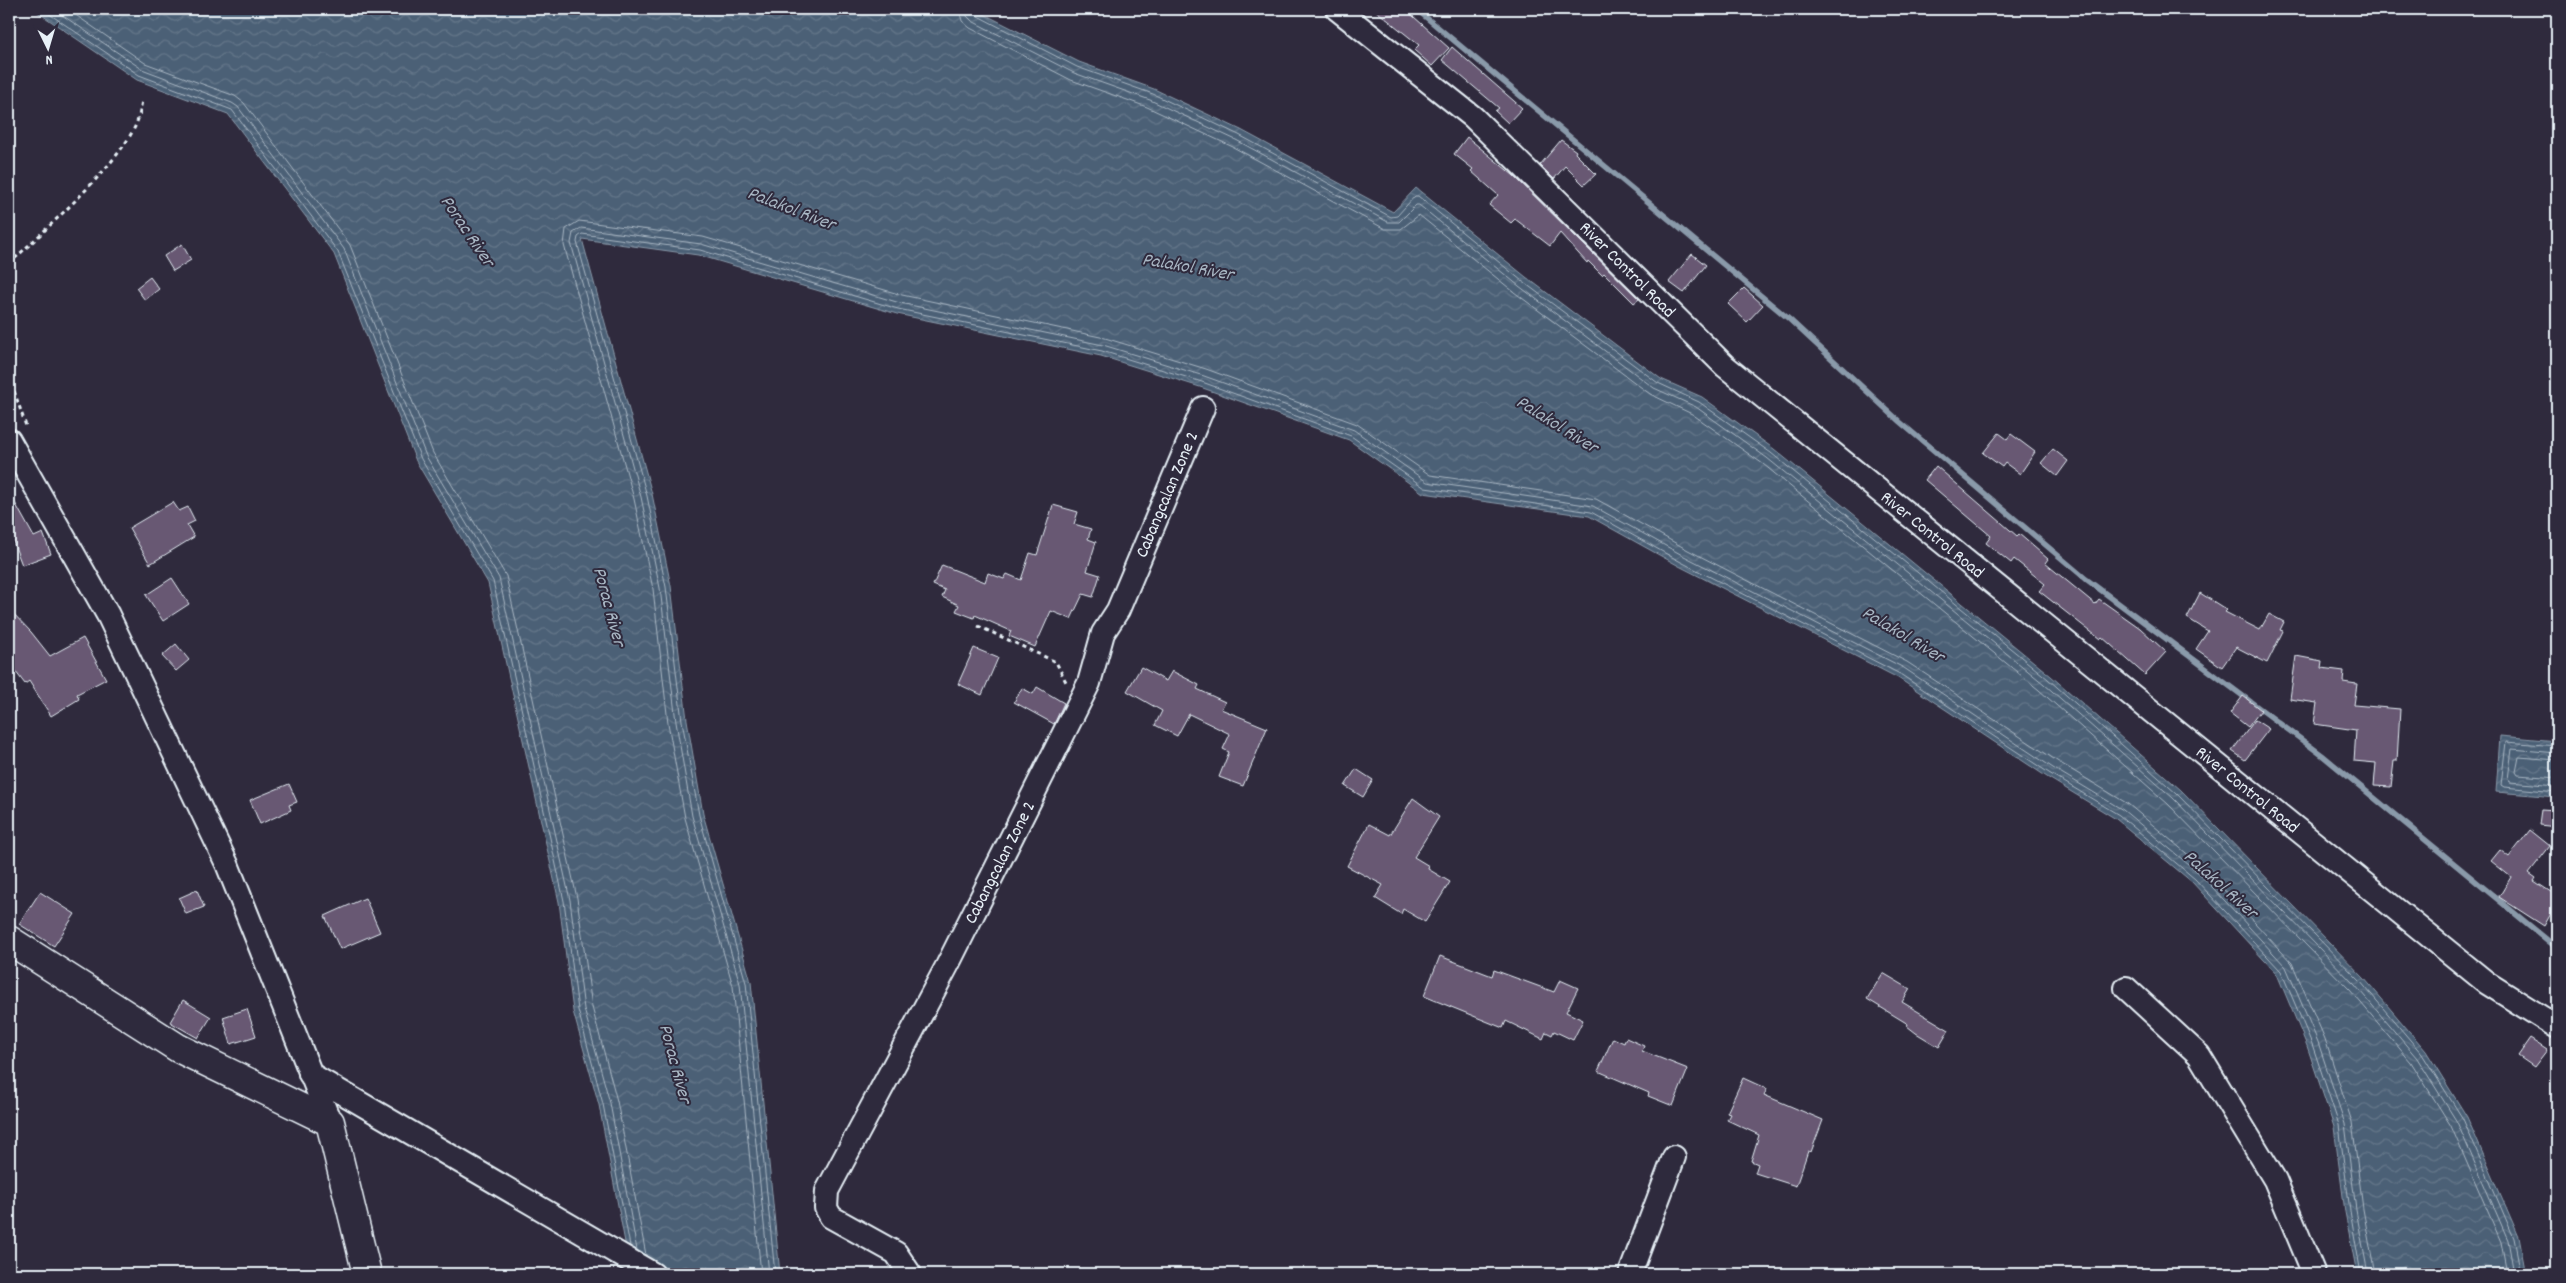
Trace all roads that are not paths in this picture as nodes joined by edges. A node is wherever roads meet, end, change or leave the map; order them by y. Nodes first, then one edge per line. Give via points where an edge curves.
1 (1337, 9) edge
2 (1202, 408) dead end
3 (14, 449) edge
4 (9, 940) edge
5 (2126, 988) dead end
6 (2557, 1027) edge
7 (310, 1074) junction
8 (330, 1122) junction
9 (1674, 1157) dead end
10 (366, 1274) edge
11 (653, 1274) edge
12 (910, 1274) edge
13 (1630, 1274) edge
14 (2314, 1274) edge

1 - 6 street, River Control Road via 1473,117 1724,366 2486,982
2 - 12 street, Cabangcalan Zone 2 via 1118,610 1103,633 1089,683 947,966 827,1191 826,1208 830,1217 896,1253
3 - 7 street via 108,615 227,864
4 - 8 street via 178,1048
5 - 14 street via 2199,1055 2275,1180
7 - 8 street
7 - 11 street
8 - 10 street
9 - 13 street

